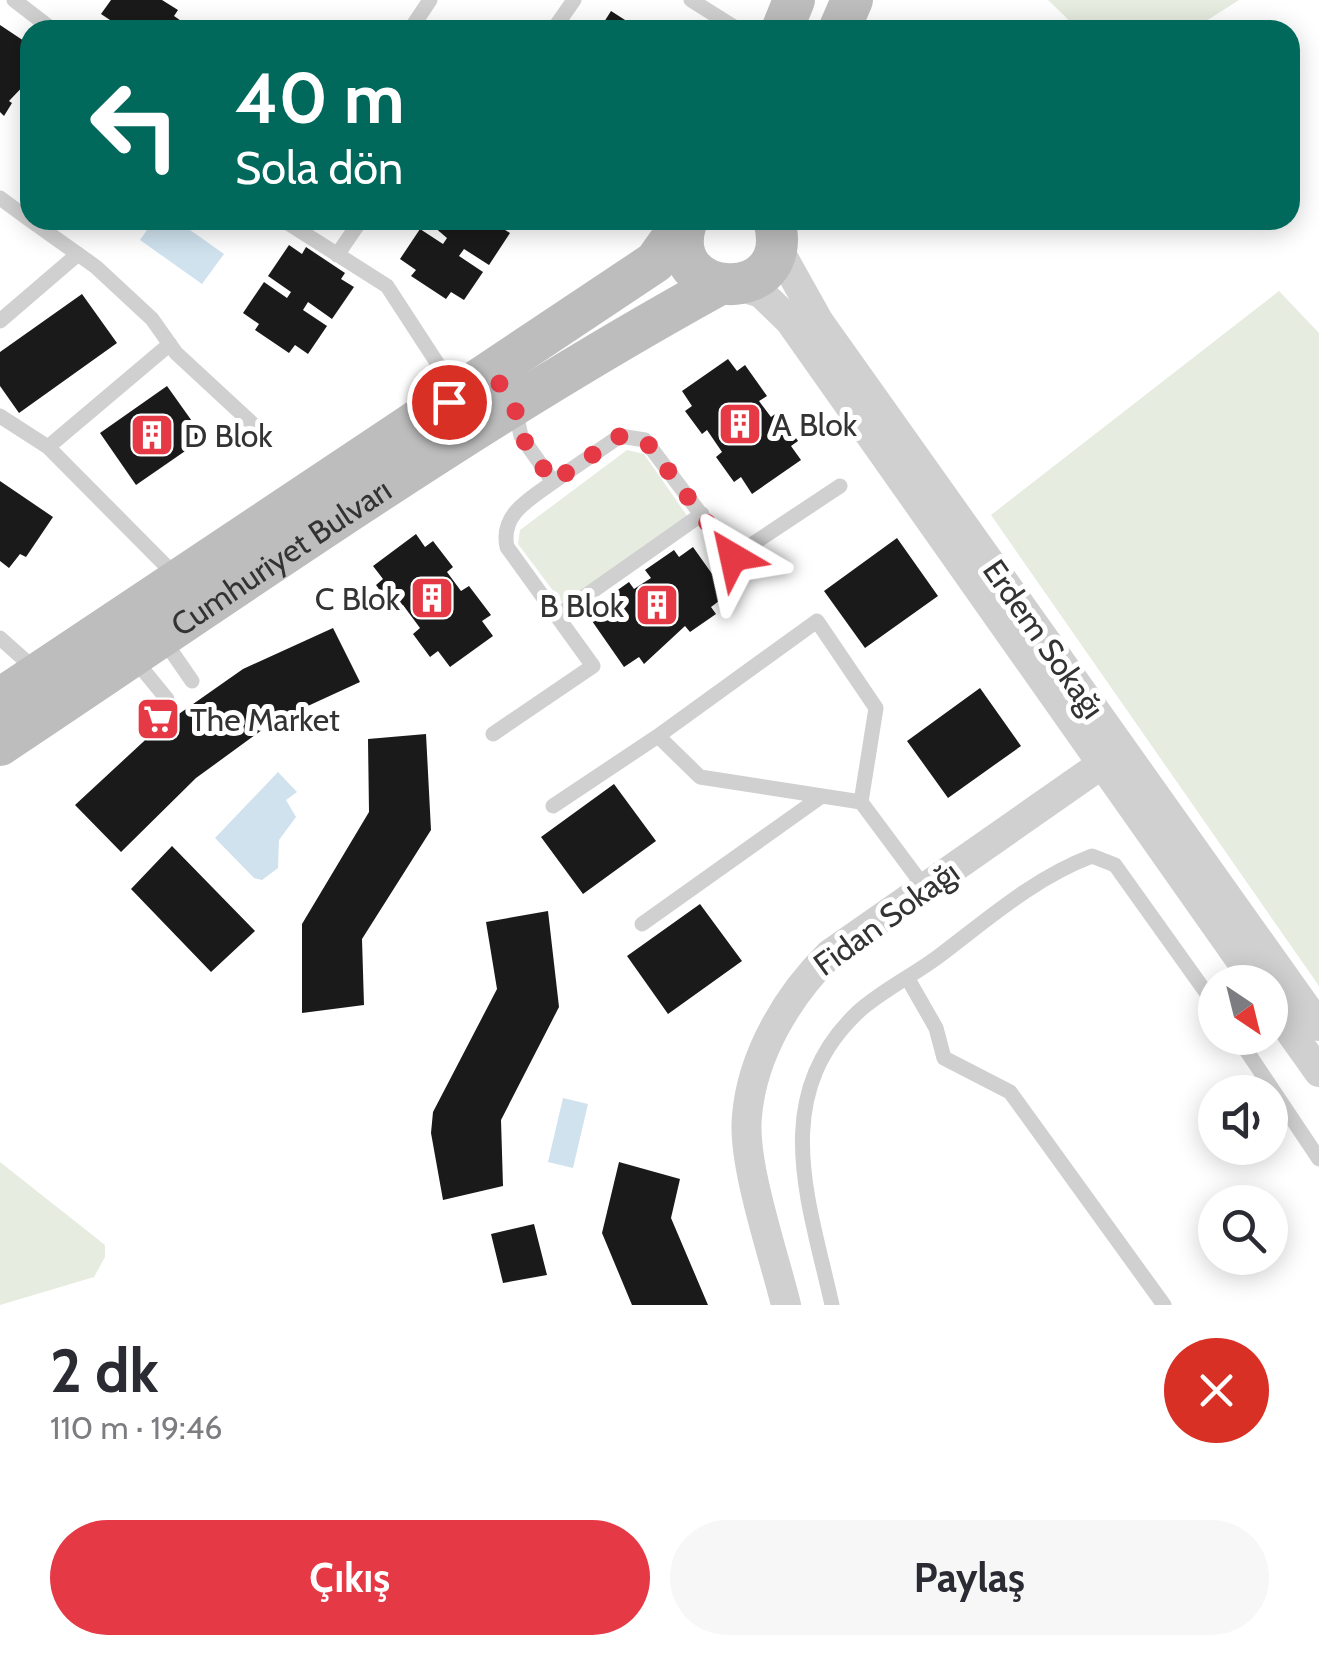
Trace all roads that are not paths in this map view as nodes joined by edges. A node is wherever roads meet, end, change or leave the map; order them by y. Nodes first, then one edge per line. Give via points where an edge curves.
1 (14, 0) edge
2 (691, 0) edge
3 (40, 20) edge
4 (723, 20) edge
5 (44, 230) edge
6 (299, 230) edge
7 (354, 230) edge
8 (679, 230) edge
9 (685, 230) edge
10 (776, 230) edge
11 (78, 254) junction
12 (338, 254) junction
13 (727, 285) junction
14 (0, 321) edge
15 (170, 344) junction
16 (488, 391) junction
17 (0, 416) edge
18 (257, 428) dead end
19 (48, 447) junction
20 (553, 482) junction
21 (840, 486) dead end
22 (702, 514) junction
23 (194, 595) junction
24 (557, 616) junction
25 (0, 638) edge
26 (148, 647) junction
27 (40, 674) junction
28 (192, 681) dead end
29 (167, 698) dead end
30 (0, 699) edge
31 (493, 734) dead end
32 (658, 736) junction
33 (0, 745) edge
34 (1102, 764) junction
35 (822, 796) junction
36 (861, 802) junction
37 (553, 806) dead end
38 (925, 888) junction
39 (642, 924) dead end
40 (1244, 965) edge
41 (908, 979) junction
42 (1198, 982) edge
43 (1319, 1026) edge
44 (1288, 1028) edge
45 (1249, 1055) edge
46 (1319, 1072) edge
47 (1319, 1159) edge
48 (786, 1305) edge
49 (832, 1305) edge
50 (1164, 1305) edge

1 - 3 lane
2 - 4 lane
5 - 11 lane
6 - 12 lane
7 - 12 lane
8 - 16 street, Cumhuriyet Bulvarı via 655,262
9 - 13 street via 683,244 695,270
10 - 13 street, Cumhuriyet Bulvarı via 762,273
10 - 43 street, Erdem Sokağı via 819,322
11 - 14 lane
11 - 15 lane via 152,319
12 - 16 lane via 387,286
13 - 16 street, Cumhuriyet Bulvarı
13 - 34 street, Erdem Sokağı via 761,293 790,322
15 - 18 lane
15 - 19 lane
16 - 20 lane
16 - 23 street, Cumhuriyet Bulvarı
17 - 19 lane
19 - 23 lane
20 - 22 lane via 620,436 632,436 645,440
20 - 24 lane via 514,511 504,534 506,547
21 - 22 lane via 733,557
22 - 24 lane
23 - 26 street, Cumhuriyet Bulvarı
23 - 27 street, Cumhuriyet Bulvarı
24 - 31 lane via 592,666
25 - 27 lane
26 - 28 lane
26 - 29 lane
26 - 33 street, Cumhuriyet Bulvarı
27 - 30 street, Cumhuriyet Bulvarı
32 - 35 lane via 700,777
32 - 36 lane via 817,621 876,708
32 - 37 lane
34 - 38 street, Fidan Sokağı
34 - 40 street, Erdem Sokağı
35 - 36 lane
35 - 39 lane
36 - 38 lane
38 - 48 street, Fidan Sokağı via 796,986 756,1075 746,1117 750,1155
41 - 42 lane via 1052,872 1092,856 1115,865
41 - 49 lane via 859,1011 819,1059 802,1111 802,1165
41 - 50 lane via 936,1028 944,1058 1010,1092
44 - 46 street
45 - 47 lane

